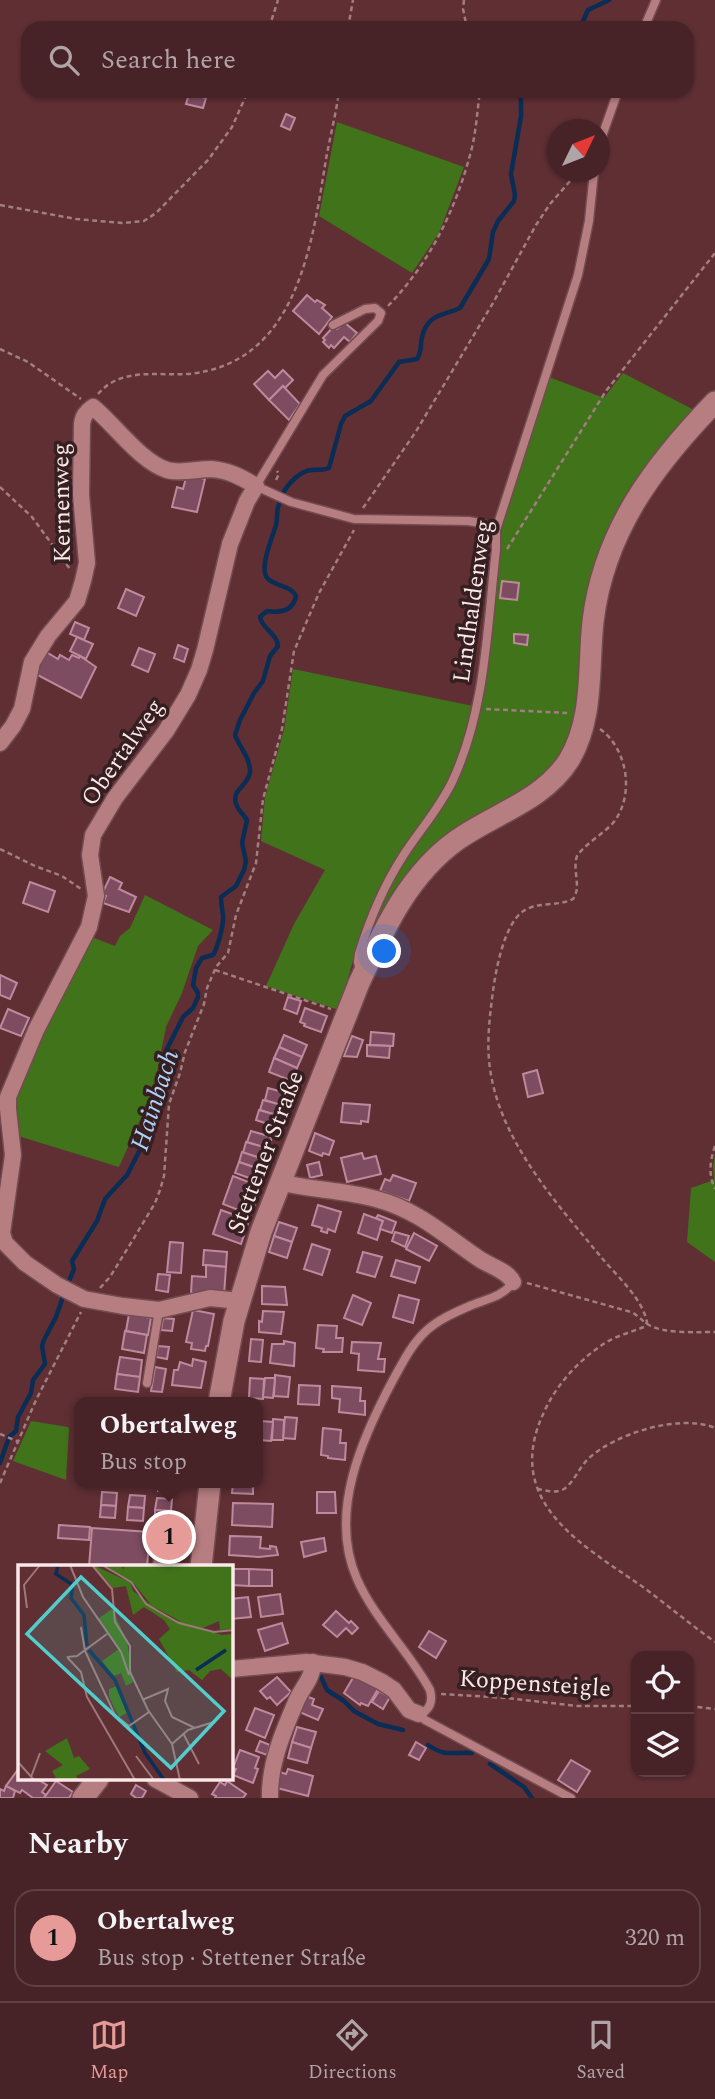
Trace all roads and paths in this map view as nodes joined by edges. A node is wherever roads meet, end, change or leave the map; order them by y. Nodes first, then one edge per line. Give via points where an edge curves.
1 (278, 0) edge
2 (347, 0) edge
3 (464, 0) edge
4 (656, 0) edge
5 (352, 1) edge
6 (272, 21) edge
7 (349, 21) edge
8 (466, 21) edge
9 (647, 21) edge
10 (245, 98) edge
11 (338, 98) edge
12 (479, 98) edge
13 (616, 98) edge
14 (608, 119) edge
15 (570, 182) edge
16 (593, 182) edge
17 (0, 205) edge
18 (715, 253) edge
19 (381, 313) junction
20 (333, 324) dead end
21 (0, 349) edge
22 (715, 402) edge
23 (93, 407) junction
24 (256, 486) junction
25 (0, 487) edge
26 (359, 520) junction
27 (496, 530) junction
28 (493, 573) junction
29 (82, 587) junction
30 (476, 708) junction
31 (584, 723) junction
32 (0, 743) edge
33 (0, 849) edge
34 (93, 914) junction
35 (215, 970) junction
36 (362, 976) junction
37 (348, 1015) junction
38 (715, 1146) edge
39 (713, 1163) edge
40 (279, 1182) junction
41 (715, 1189) edge
42 (513, 1282) junction
43 (89, 1301) junction
44 (240, 1301) junction
45 (159, 1310) junction
46 (647, 1324) junction
47 (715, 1332) edge
48 (147, 1383) dead end
49 (220, 1397) edge
50 (715, 1428) edge
51 (2, 1435) edge
52 (19, 1442) junction
53 (0, 1483) edge
54 (209, 1488) edge
55 (537, 1489) junction
56 (204, 1539) junction
57 (157, 1565) edge
58 (201, 1565) edge
59 (715, 1642) edge
60 (313, 1662) junction
61 (233, 1669) edge
62 (431, 1693) junction
63 (631, 1706) edge
64 (694, 1707) edge
65 (715, 1709) edge
66 (419, 1714) junction
67 (97, 1780) edge
68 (157, 1780) edge
69 (83, 1798) edge
70 (190, 1798) edge
71 (270, 1798) edge
72 (570, 1798) edge

1 - 6 path
2 - 5 path
3 - 8 path
4 - 9 lane
5 - 7 path
10 - 17 path via 232,127 208,160 144,221 76,219
11 - 23 path via 309,249 269,335 248,353 215,368 117,379 98,394
12 - 19 path via 471,152 443,230
13 - 14 lane
15 - 26 path via 536,225
16 - 27 lane, Lindhaldenweg via 578,275
18 - 28 path via 606,391
19 - 20 lane via 368,308
19 - 24 lane, Obertalweg via 323,375
21 - 23 path
22 - 31 main road, Stettener Straße via 653,474 612,546 594,612
23 - 24 street via 160,467 224,471
23 - 29 street, Kernenweg via 82,424 81,495 87,563
24 - 26 lane via 302,506
24 - 34 street, Obertalweg via 230,544 194,683 166,732 122,787 91,841
25 - 29 path via 32,517
26 - 27 lane via 468,521
26 - 35 path via 294,650 282,729 263,799 256,863 236,915 228,954
27 - 28 lane, Lindhaldenweg
28 - 30 lane, Lindhaldenweg
29 - 32 street, Kernenweg via 75,605 32,662 22,709
30 - 31 path via 568,713
30 - 36 lane, Lindhaldenweg via 450,786 381,892 358,958
31 - 36 main road, Stettener Straße via 572,754 555,778 530,798 463,836 420,874
31 - 46 path via 605,733 617,751 626,778 624,800 614,821 577,856 578,891 573,900 527,909 511,927 494,984 489,1060 502,1113 524,1155 567,1216 633,1295
33 - 34 path via 70,880 83,892
34 - 43 street, Obertalweg via 8,1097 13,1155 2,1237 20,1259
35 - 37 path
35 - 43 path via 168,1107 160,1190 110,1277
36 - 37 main road, Stettener Straße
37 - 40 main road, Stettener Straße
38 - 39 path
39 - 41 path
40 - 42 street via 393,1204 432,1224
40 - 44 main road, Stettener Straße
42 - 46 path via 631,1312
42 - 62 lane via 502,1293 438,1322 413,1345 372,1422 348,1495 346,1536 357,1580
43 - 45 street, Obertalweg
43 - 52 path via 47,1376
44 - 45 street, Obertalweg via 210,1298
44 - 49 main road, Stettener Straße
45 - 48 lane
46 - 47 path via 679,1332
46 - 55 path via 604,1343 553,1395 538,1424 531,1454
50 - 55 path via 690,1423 634,1433 597,1451 564,1488
51 - 52 path
52 - 53 path
54 - 56 main road
55 - 59 path via 549,1510 586,1547
56 - 57 lane via 163,1538
56 - 58 main road
60 - 61 street
60 - 66 street via 373,1677
60 - 71 street via 313,1675 297,1700 275,1759
62 - 63 path, Koppensteigle via 577,1706
62 - 66 lane via 428,1708
64 - 65 path
66 - 72 lane
67 - 69 main road
68 - 70 street

